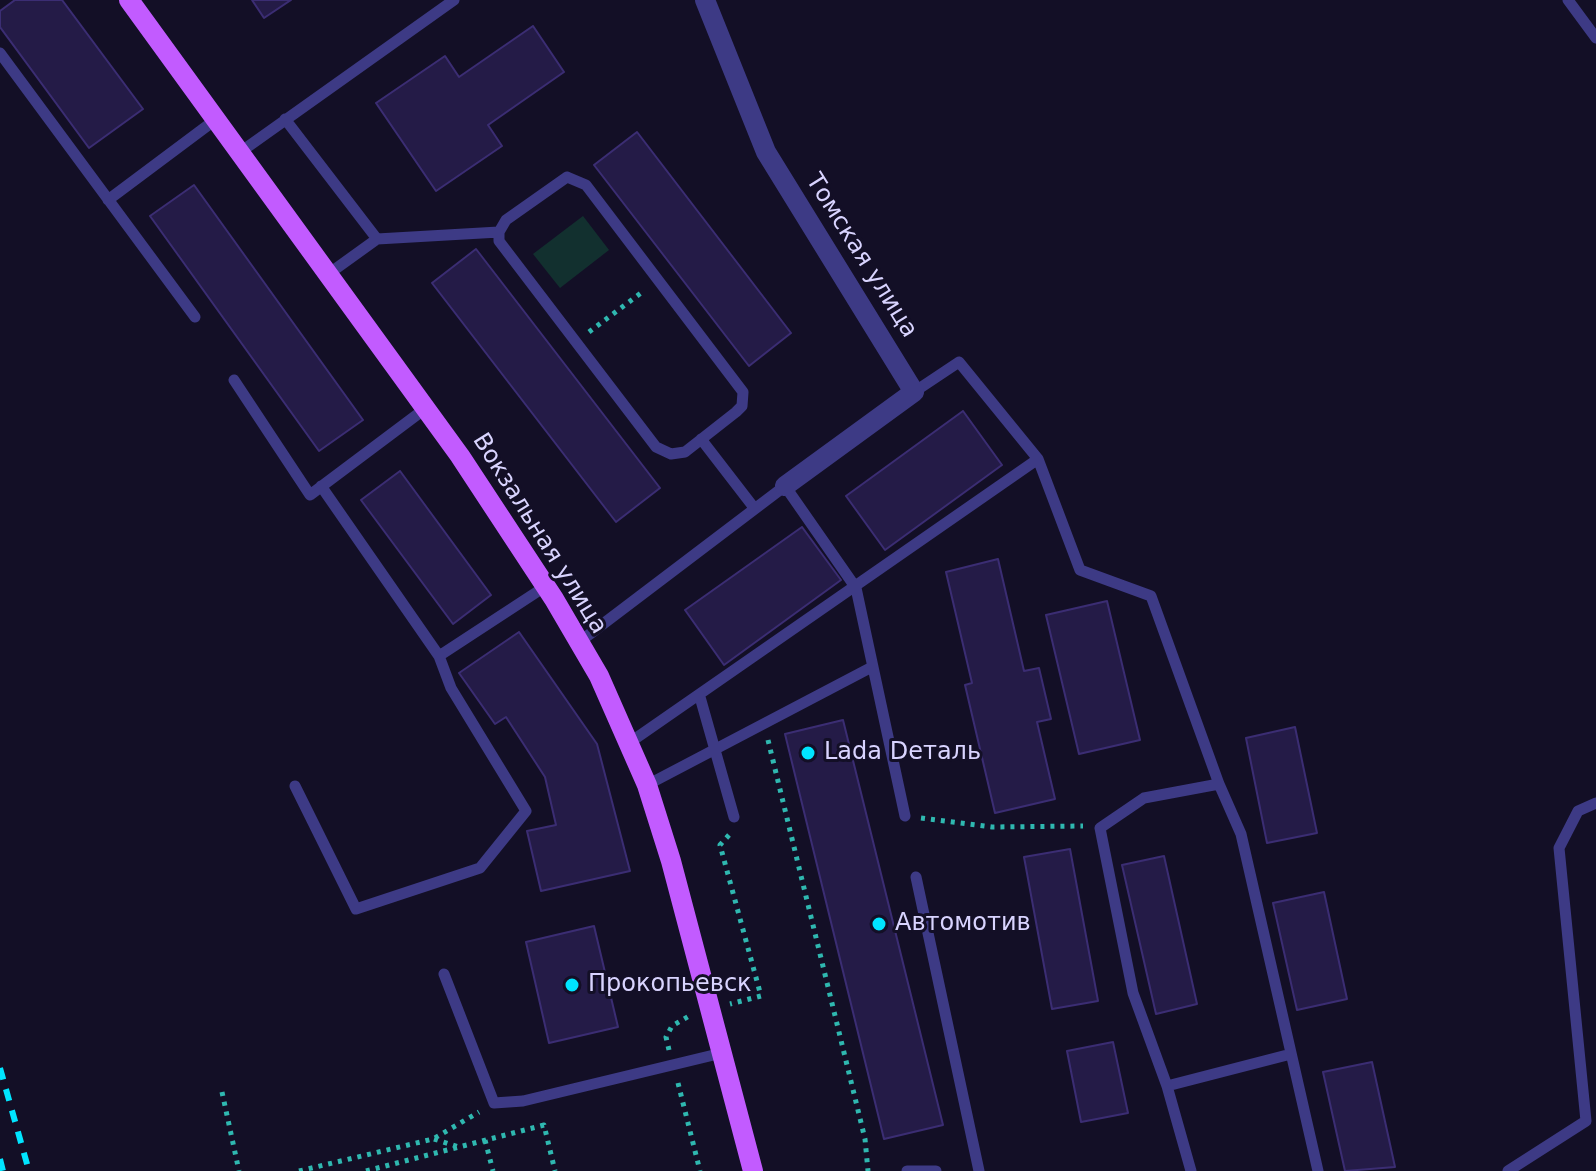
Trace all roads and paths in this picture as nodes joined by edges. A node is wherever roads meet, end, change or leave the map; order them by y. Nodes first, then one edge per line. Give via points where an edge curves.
1 (129, 0) edge
2 (454, 0) edge
3 (705, 0) edge
4 (1568, 0) edge
5 (1596, 38) edge
6 (0, 53) edge
7 (285, 119) junction
8 (215, 120) junction
9 (239, 153) junction
10 (108, 200) junction
11 (499, 232) junction
12 (377, 239) junction
13 (327, 275) junction
14 (658, 279) junction
15 (195, 317) dead end
16 (576, 342) junction
17 (234, 380) dead end
18 (914, 392) junction
19 (426, 408) junction
20 (701, 439) junction
21 (1038, 459) junction
22 (321, 486) junction
23 (785, 486) junction
24 (755, 509) junction
25 (546, 586) junction
26 (856, 588) junction
27 (578, 643) junction
28 (439, 656) junction
29 (870, 668) junction
30 (700, 697) junction
31 (764, 723) junction
32 (629, 743) junction
33 (716, 749) junction
34 (1219, 784) junction
35 (647, 785) junction
36 (295, 786) dead end
37 (1596, 803) edge
38 (905, 816) joint
39 (734, 817) dead end
40 (1100, 828) junction
41 (916, 877) dead end
42 (444, 974) dead end
43 (722, 1053) junction
44 (1291, 1054) junction
45 (1167, 1086) junction
46 (222, 1092) dead end
47 (494, 1103) junction
48 (433, 1139) junction
49 (485, 1140) junction
50 (459, 1147) junction
51 (239, 1171) edge
52 (299, 1171) edge
53 (368, 1171) edge
54 (493, 1171) edge
55 (555, 1171) edge
56 (753, 1171) edge
57 (868, 1171) edge
58 (907, 1171) edge
59 (936, 1171) edge
60 (979, 1171) edge
61 (1191, 1171) edge
62 (1318, 1171) edge
63 (1508, 1171) edge

1 - 8 main road, Вокзальная улица
2 - 7 lane
3 - 18 street, Томская улица via 766,152
4 - 5 lane
6 - 10 lane
7 - 9 lane
7 - 12 lane
8 - 9 main road, Вокзальная улица
8 - 10 lane
9 - 13 main road, Вокзальная улица
10 - 15 lane
11 - 12 lane
11 - 14 lane via 506,220 558,180 574,177 586,185
11 - 16 lane via 503,248
12 - 13 lane
13 - 19 main road, Вокзальная улица
14 - 16 path
14 - 20 lane via 743,392 742,406
16 - 20 lane via 656,447 677,454
17 - 22 lane via 310,495
18 - 21 lane via 959,362
18 - 23 street
19 - 22 lane
19 - 25 main road, Вокзальная улица
20 - 24 lane
21 - 26 lane
21 - 34 lane via 1080,570 1151,596
22 - 28 lane
23 - 24 lane
23 - 26 lane
24 - 27 lane
25 - 27 main road, Вокзальная улица
25 - 28 lane
26 - 29 lane
26 - 30 lane
27 - 32 main road, Вокзальная улица
28 - 36 lane via 451,688 526,811 480,868 356,909
29 - 31 lane
29 - 38 lane
30 - 32 lane
30 - 33 lane
31 - 33 lane
31 - 57 path via 865,1139
32 - 35 main road, Вокзальная улица
33 - 35 lane
33 - 39 lane
34 - 40 lane via 1144,798
34 - 44 lane via 1241,834
35 - 43 main road, Вокзальная улица
37 - 63 lane via 1578,811 1559,848 1586,1121
38 - 40 path via 992,827
40 - 45 lane via 1133,993
41 - 60 lane
42 - 47 lane
43 - 47 lane via 523,1101
43 - 56 main road, Вокзальная улица
44 - 45 lane
44 - 62 lane
45 - 61 lane
46 - 51 path
47 - 48 path
48 - 50 path
48 - 52 path
49 - 50 path
49 - 54 path
49 - 55 path via 544,1125
50 - 53 path
58 - 59 lane

